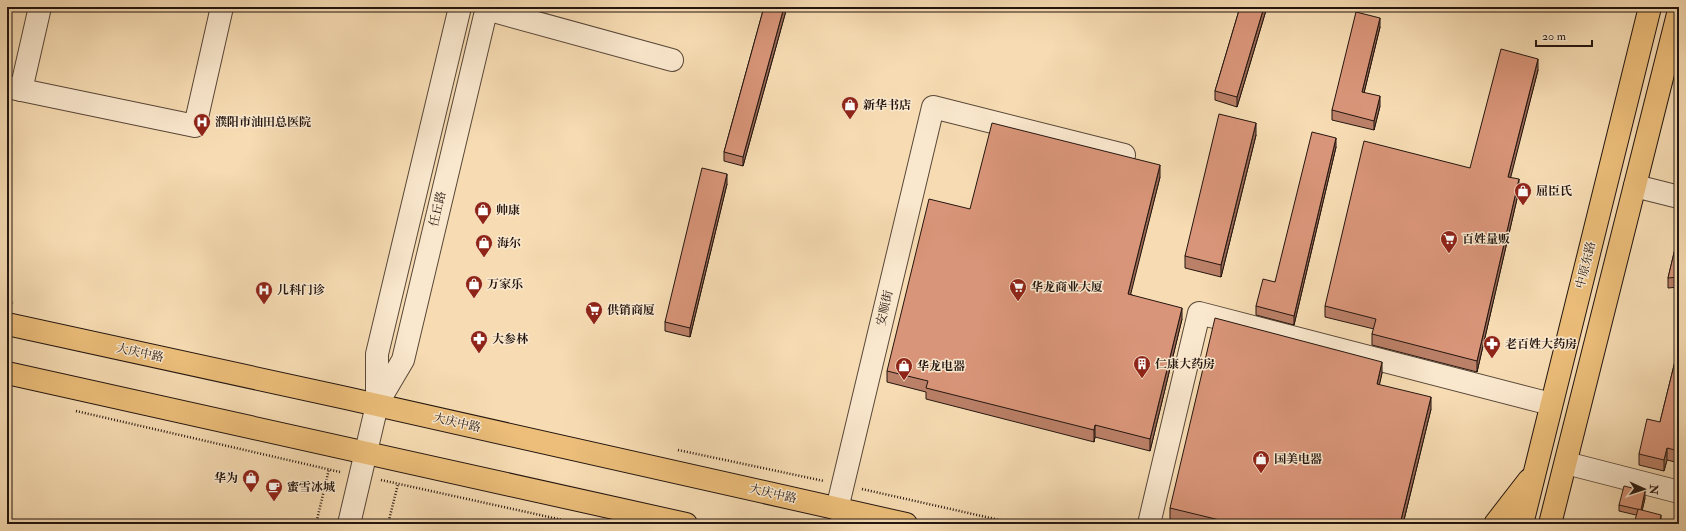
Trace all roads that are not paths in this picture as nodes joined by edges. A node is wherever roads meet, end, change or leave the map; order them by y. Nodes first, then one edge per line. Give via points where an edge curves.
1 (40, 7) edge
2 (222, 7) edge
3 (460, 7) edge
4 (1650, 7) edge
5 (486, 8) edge
6 (1679, 10) edge
7 (1675, 44) edge
8 (672, 60) dead end
9 (14, 88) edge
10 (1124, 155) edge
11 (1635, 186) junction
12 (1679, 197) edge
13 (7, 324) edge
14 (7, 374) edge
15 (1551, 404) junction
16 (377, 406) junction
17 (365, 453) junction
18 (1566, 463) junction
19 (1534, 472) junction
20 (1679, 492) edge
21 (1556, 502) junction
22 (837, 509) junction
23 (348, 524) edge
24 (686, 524) edge
25 (906, 524) edge
26 (1149, 524) edge
27 (1495, 524) edge
28 (1522, 524) edge
29 (1550, 524) edge
30 (1559, 524) edge

1 - 9 street
2 - 9 street via 195,126
3 - 16 street, 任丘路 via 377,354
4 - 15 main road, 中原东路
5 - 8 street
5 - 16 street, 任丘路 via 403,360
6 - 7 main road
7 - 11 main road
10 - 22 street, 安顺街 via 933,107
11 - 12 street
11 - 18 main road
13 - 16 main road, 大庆中路
14 - 17 main road
15 - 19 main road, 中原东路
15 - 26 street via 1199,313
16 - 17 street, 任丘路
16 - 22 main road, 大庆中路
17 - 23 street, 任丘路
17 - 24 main road
18 - 20 street
18 - 21 main road
19 - 27 main road
19 - 28 main road, 中原东路
21 - 29 main road
21 - 30 main road
22 - 25 main road, 大庆中路

